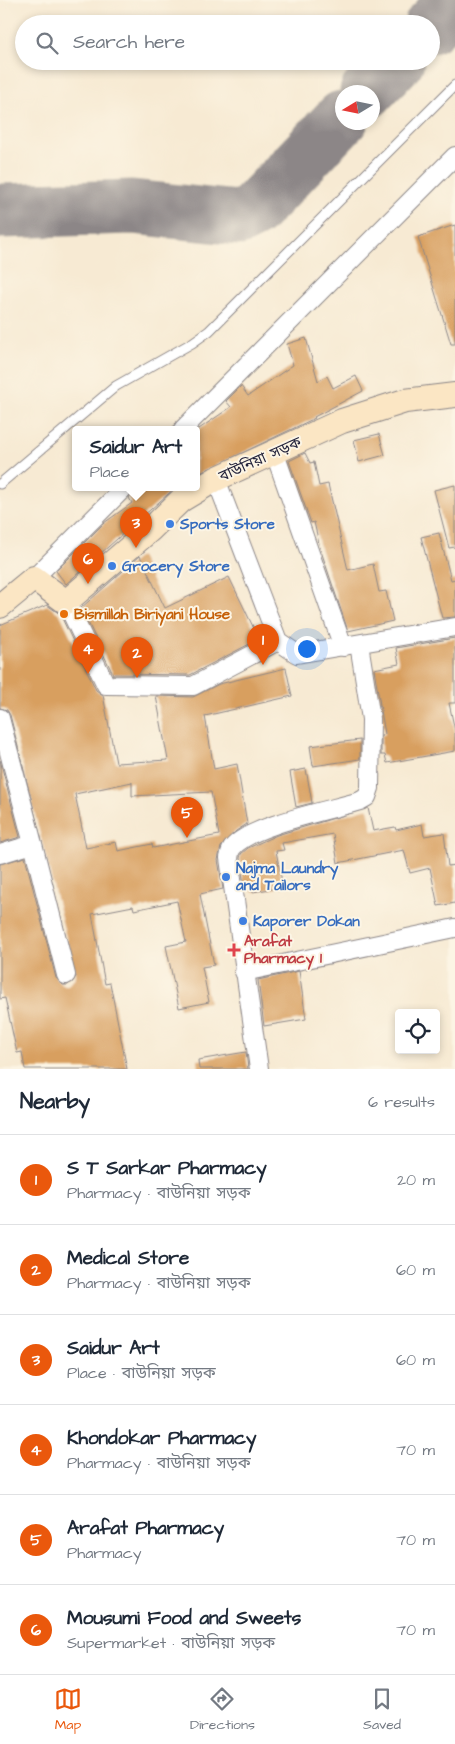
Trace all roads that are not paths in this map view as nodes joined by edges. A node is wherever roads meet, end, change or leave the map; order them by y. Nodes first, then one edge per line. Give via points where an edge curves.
1 (455, 85) edge
2 (455, 156) edge
3 (455, 395) edge
4 (186, 426) edge
5 (275, 454) junction
6 (216, 479) junction
7 (0, 484) edge
8 (200, 489) edge
9 (122, 491) edge
10 (196, 491) edge
11 (34, 578) junction
12 (66, 602) junction
13 (0, 606) edge
14 (455, 627) edge
15 (278, 641) junction
16 (351, 645) junction
17 (0, 718) edge
18 (33, 844) junction
19 (0, 854) edge
20 (455, 928) edge
21 (244, 972) junction
22 (66, 976) dead end
23 (259, 1069) edge

1 - 7 lane via 209,330 192,344 116,386
2 - 4 street
3 - 5 street, বাউনিয়া সড়ক via 405,401 360,415
5 - 6 street, বাউনিয়া সড়ক
5 - 16 street
6 - 8 street, বাউনিয়া সড়ক
6 - 15 street
9 - 11 street
10 - 12 street, বাউনিয়া সড়ক via 181,500
11 - 12 street
11 - 13 street
12 - 15 street via 106,685 193,686
14 - 16 street
15 - 16 street via 297,654
16 - 21 street via 371,719 370,788 367,797 360,802 259,830 234,846 229,858
17 - 18 street
18 - 19 street
18 - 22 street
20 - 21 street
21 - 23 street

